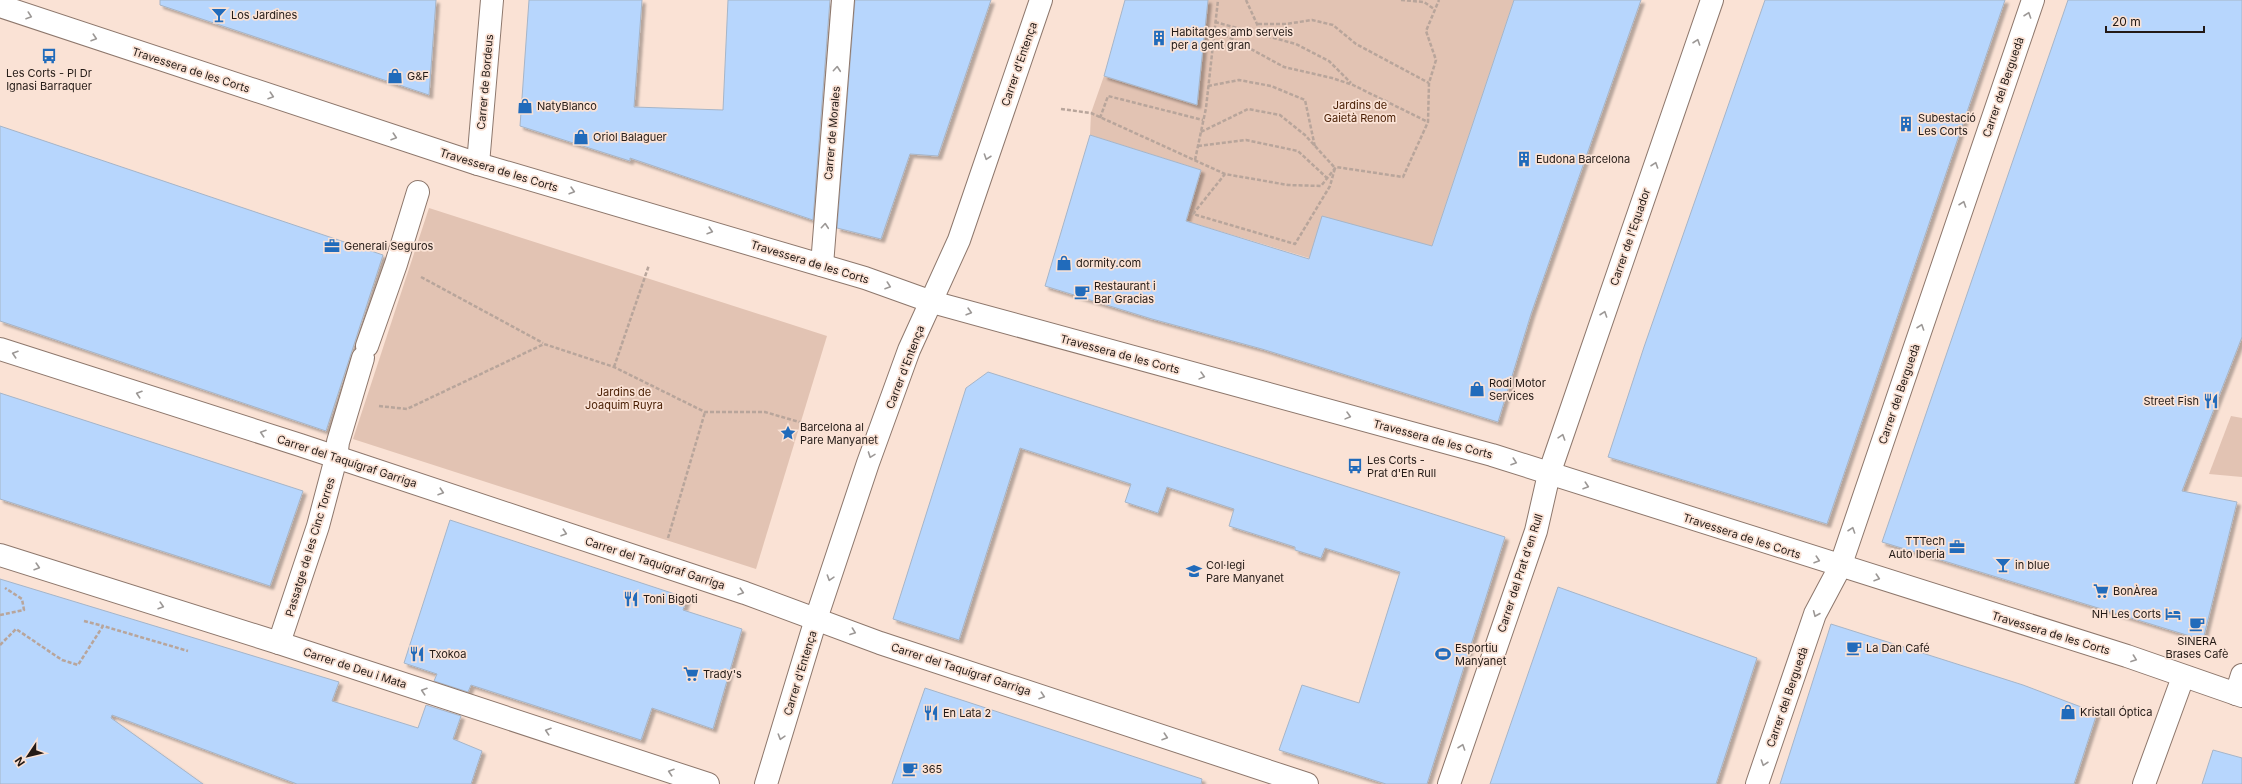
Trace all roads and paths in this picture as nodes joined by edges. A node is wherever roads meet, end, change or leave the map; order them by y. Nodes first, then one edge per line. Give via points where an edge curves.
1 (492, 0) edge
2 (843, 0) edge
3 (1041, 0) edge
4 (1218, 0) edge
5 (1246, 0) edge
6 (1401, 0) edge
7 (1439, 0) edge
8 (1712, 0) edge
9 (2033, 0) edge
10 (1424, 1) edge
11 (0, 6) edge
12 (1434, 9) junction
13 (1215, 22) junction
14 (1258, 24) junction
15 (1214, 29) junction
16 (1262, 35) junction
17 (1430, 84) junction
18 (1353, 85) junction
19 (1208, 86) junction
20 (1061, 109) dead end
21 (1100, 118) junction
22 (1204, 120) junction
23 (1428, 122) junction
24 (1201, 132) junction
25 (1198, 146) junction
26 (1316, 147) junction
27 (1195, 160) junction
28 (478, 164) junction
29 (1335, 168) junction
30 (1224, 174) junction
31 (1326, 178) junction
32 (418, 192) dead end
33 (396, 264) junction
34 (649, 265) dead end
35 (822, 265) junction
36 (932, 302) junction
37 (544, 344) junction
38 (0, 349) edge
39 (614, 367) junction
40 (350, 403) junction
41 (705, 412) junction
42 (812, 426) dead end
43 (336, 458) junction
44 (1549, 474) junction
45 (667, 540) dead end
46 (0, 555) edge
47 (1840, 567) junction
48 (0, 584) edge
49 (0, 615) edge
50 (816, 619) junction
51 (84, 621) dead end
52 (103, 626) junction
53 (0, 638) edge
54 (4, 642) junction
55 (279, 643) junction
56 (0, 646) edge
57 (188, 651) dead end
58 (2183, 677) junction
59 (2240, 688) edge
60 (708, 784) edge
61 (766, 784) edge
62 (1307, 784) edge
63 (1449, 784) edge
64 (1757, 784) edge
65 (2144, 784) edge

1 - 28 street, Carrer de Bordeus
35 -> 2 street, Carrer de Morales
3 -> 36 street, Carrer d'Entença via 958,240
4 - 13 path
5 - 14 path
6 - 10 path
7 - 12 path
44 -> 8 street, Carrer de l'Equador
47 -> 9 street, Carrer del Berguedà
10 - 12 path
11 -> 28 street, Travessera de les Corts
12 - 17 path via 1426,31 1436,60
13 - 15 path
13 - 16 path
14 - 16 path
14 - 17 path via 1286,24 1312,20 1333,25 1356,44
15 - 18 path via 1284,67
15 - 19 path
16 - 18 path via 1296,44 1329,61
17 - 23 path
18 - 23 path
19 - 22 path
19 - 26 path via 1238,80 1271,86 1305,100
20 - 21 path via 1092,113
21 - 22 path via 1108,96
21 - 27 path
22 - 24 path
23 - 29 path via 1403,177
24 - 25 path
24 - 26 path via 1248,109 1280,115
25 - 27 path
25 - 31 path via 1246,140 1298,151
26 - 29 path
27 - 30 path
28 -> 35 street, Travessera de les Corts
29 - 30 path via 1330,186 1295,244 1193,214
29 - 31 path
30 - 31 path via 1288,185 1321,186
32 - 33 street, Passatge de les Cinc Torres
33 - 37 path
33 - 40 street, Passatge de les Cinc Torres
34 - 39 path
35 -> 36 street, Travessera de les Corts
36 -> 44 street, Travessera de les Corts via 1492,455
36 -> 50 street, Carrer d'Entença via 904,365
37 - 39 path
37 - 40 path via 407,409
43 -> 38 street, Carrer del Taquígraf Garriga
39 - 41 path
40 - 43 street, Passatge de les Cinc Torres via 338,442
41 - 42 path via 765,412
41 - 45 path
43 -> 50 street, Carrer del Taquígraf Garriga via 745,593
43 - 55 street, Passatge de les Cinc Torres via 318,526
44 -> 47 street, Travessera de les Corts
63 -> 44 street, Carrer del Prat d'en Rull via 1536,531
46 -> 55 street, Carrer de Deu i Mata
47 -> 58 street, Travessera de les Corts via 2127,656
47 -> 64 street, Carrer del Berguedà via 1815,614
48 - 49 path via 22,599 24,610
50 -> 61 street, Carrer d'Entença
50 -> 62 street, Carrer del Taquígraf Garriga via 880,643
51 - 52 path
52 - 54 path via 78,665 62,660 16,629
52 - 57 path
53 - 54 path
54 - 56 path
60 -> 55 street, Carrer de Deu i Mata
58 - 59 street, Travessera de les Corts
58 - 65 street

